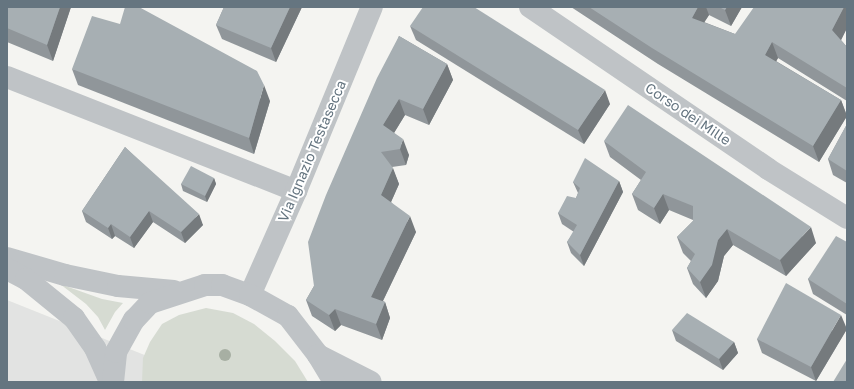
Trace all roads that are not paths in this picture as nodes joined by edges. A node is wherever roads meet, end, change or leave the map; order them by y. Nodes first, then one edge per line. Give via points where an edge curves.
1 (372, 7) edge
2 (530, 7) edge
3 (7, 77) edge
4 (296, 191) junction
5 (847, 218) edge
6 (7, 258) edge
7 (7, 269) edge
8 (181, 291) junction
9 (250, 295) junction
10 (318, 355) junction
11 (111, 382) edge
12 (334, 382) edge
13 (371, 382) edge

1 - 4 street, Via Ignazio Testasecca
2 - 5 street, Corso dei Mille via 768,169
3 - 4 street
4 - 9 street, Via Ignazio Testasecca
6 - 8 street via 66,275 118,286
7 - 11 street via 26,279 74,318 95,348
8 - 9 street via 205,285 222,285
8 - 11 street via 150,303 134,320 116,352
9 - 10 street via 288,316
10 - 12 street
10 - 13 street

